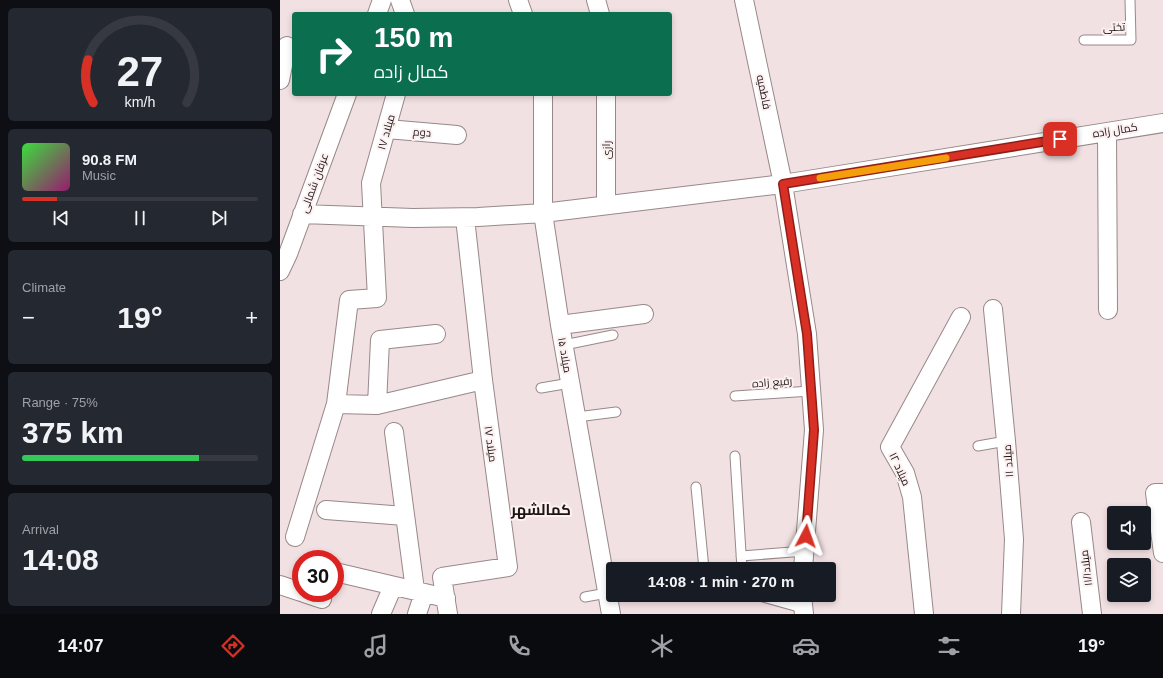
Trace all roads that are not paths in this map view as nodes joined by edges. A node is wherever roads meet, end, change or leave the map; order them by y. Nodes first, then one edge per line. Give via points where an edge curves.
1 (382, 0) edge
2 (400, 0) edge
3 (518, 0) edge
4 (596, 0) edge
5 (744, 0) edge
6 (1130, 0) edge
7 (377, 12) edge
8 (404, 12) edge
9 (522, 12) edge
10 (599, 12) edge
11 (1084, 40) dead end
12 (287, 46) edge
13 (280, 80) edge
14 (346, 96) edge
15 (395, 96) edge
16 (543, 96) edge
17 (606, 96) edge
18 (1163, 123) edge
19 (387, 129) junction
20 (1106, 132) junction
21 (457, 135) dead end
22 (783, 184) junction
23 (606, 205) junction
24 (543, 212) junction
25 (302, 214) junction
26 (372, 218) junction
27 (465, 218) junction
28 (284, 252) edge
29 (280, 271) edge
30 (993, 310) dead end
31 (1108, 310) dead end
32 (644, 314) dead end
33 (961, 317) dead end
34 (560, 325) junction
35 (436, 334) dead end
36 (613, 335) dead end
37 (564, 345) junction
38 (483, 380) junction
39 (570, 383) junction
40 (541, 388) dead end
41 (811, 391) junction
42 (736, 396) dead end
43 (336, 404) junction
44 (377, 404) junction
45 (616, 412) dead end
46 (577, 417) junction
47 (394, 432) dead end
48 (1006, 441) junction
49 (978, 446) dead end
50 (735, 456) dead end
51 (696, 487) dead end
52 (1159, 493) edge
53 (326, 510) dead end
54 (405, 516) junction
55 (1080, 522) dead end
56 (295, 537) dead end
57 (805, 551) junction
58 (1163, 553) edge
59 (741, 556) junction
60 (703, 562) edge
61 (741, 562) edge
62 (804, 562) edge
63 (344, 574) edge
64 (280, 585) edge
65 (393, 586) junction
66 (606, 587) edge
67 (292, 589) edge
68 (419, 592) junction
69 (606, 593) edge
70 (585, 597) dead end
71 (609, 602) edge
72 (786, 602) edge
73 (447, 606) edge
74 (803, 606) edge
75 (381, 614) edge
76 (418, 614) edge
77 (611, 614) edge
78 (924, 614) edge
79 (1011, 614) edge
80 (1092, 614) edge

1 - 7 street
2 - 8 street
3 - 9 street
4 - 10 street
5 - 22 street, فاطمیه
6 - 11 lane, تختی via 1131,40
12 - 13 street
14 - 25 street, عرفان شمالی
15 - 19 street, میلاد ۱۷
16 - 24 street, میلاد ۱۵
17 - 23 street, رازی
18 - 20 street, کمال زاده
19 - 21 street, دوم
19 - 26 street, میلاد ۱۷ via 371,183
20 - 22 street, کمال زاده
20 - 31 street
22 - 23 street, کمال زاده
22 - 41 street, فاطمیه via 807,334
23 - 24 street, کمال زاده
24 - 27 street, کمال زاده
24 - 34 street, میلاد ۱۵
25 - 26 street, کمال زاده
25 - 28 street, عرفان شمالی
26 - 27 street, کمال زاده
26 - 43 street, میلاد ۱۷ via 377,298 349,300
27 - 38 street, میلاد ۱۷
28 - 29 street, عرفان شمالی
30 - 48 street, میلاد ۱۱
32 - 34 street
33 - 78 street, میلاد ۱۲ via 890,447 905,473 912,497
34 - 37 street, میلاد ۱۵
35 - 44 street via 380,340
36 - 37 lane
37 - 39 street, میلاد ۱۵
38 - 44 street
38 - 73 street, میلاد ۱۷ via 508,567 442,577
39 - 40 lane
39 - 46 street, میلاد ۱۵
41 - 42 lane, رفیع زاده
41 - 57 street, فاطمیه via 814,430
43 - 44 street
43 - 56 street
45 - 46 lane
46 - 66 street, میلاد ۱۵
47 - 54 street
48 - 49 lane
48 - 79 street, میلاد ۱۱ via 1014,539
50 - 59 lane
51 - 60 lane
52 - 58 street
53 - 54 street
54 - 68 street
55 - 80 street, میلاد۱۱/۱
57 - 59 lane
57 - 62 street, فاطمیه
59 - 61 lane
63 - 65 street
64 - 67 street
65 - 68 street
65 - 75 street
68 - 73 street
68 - 76 street
69 - 70 lane
71 - 77 street, میلاد ۱۵
72 - 74 lane

